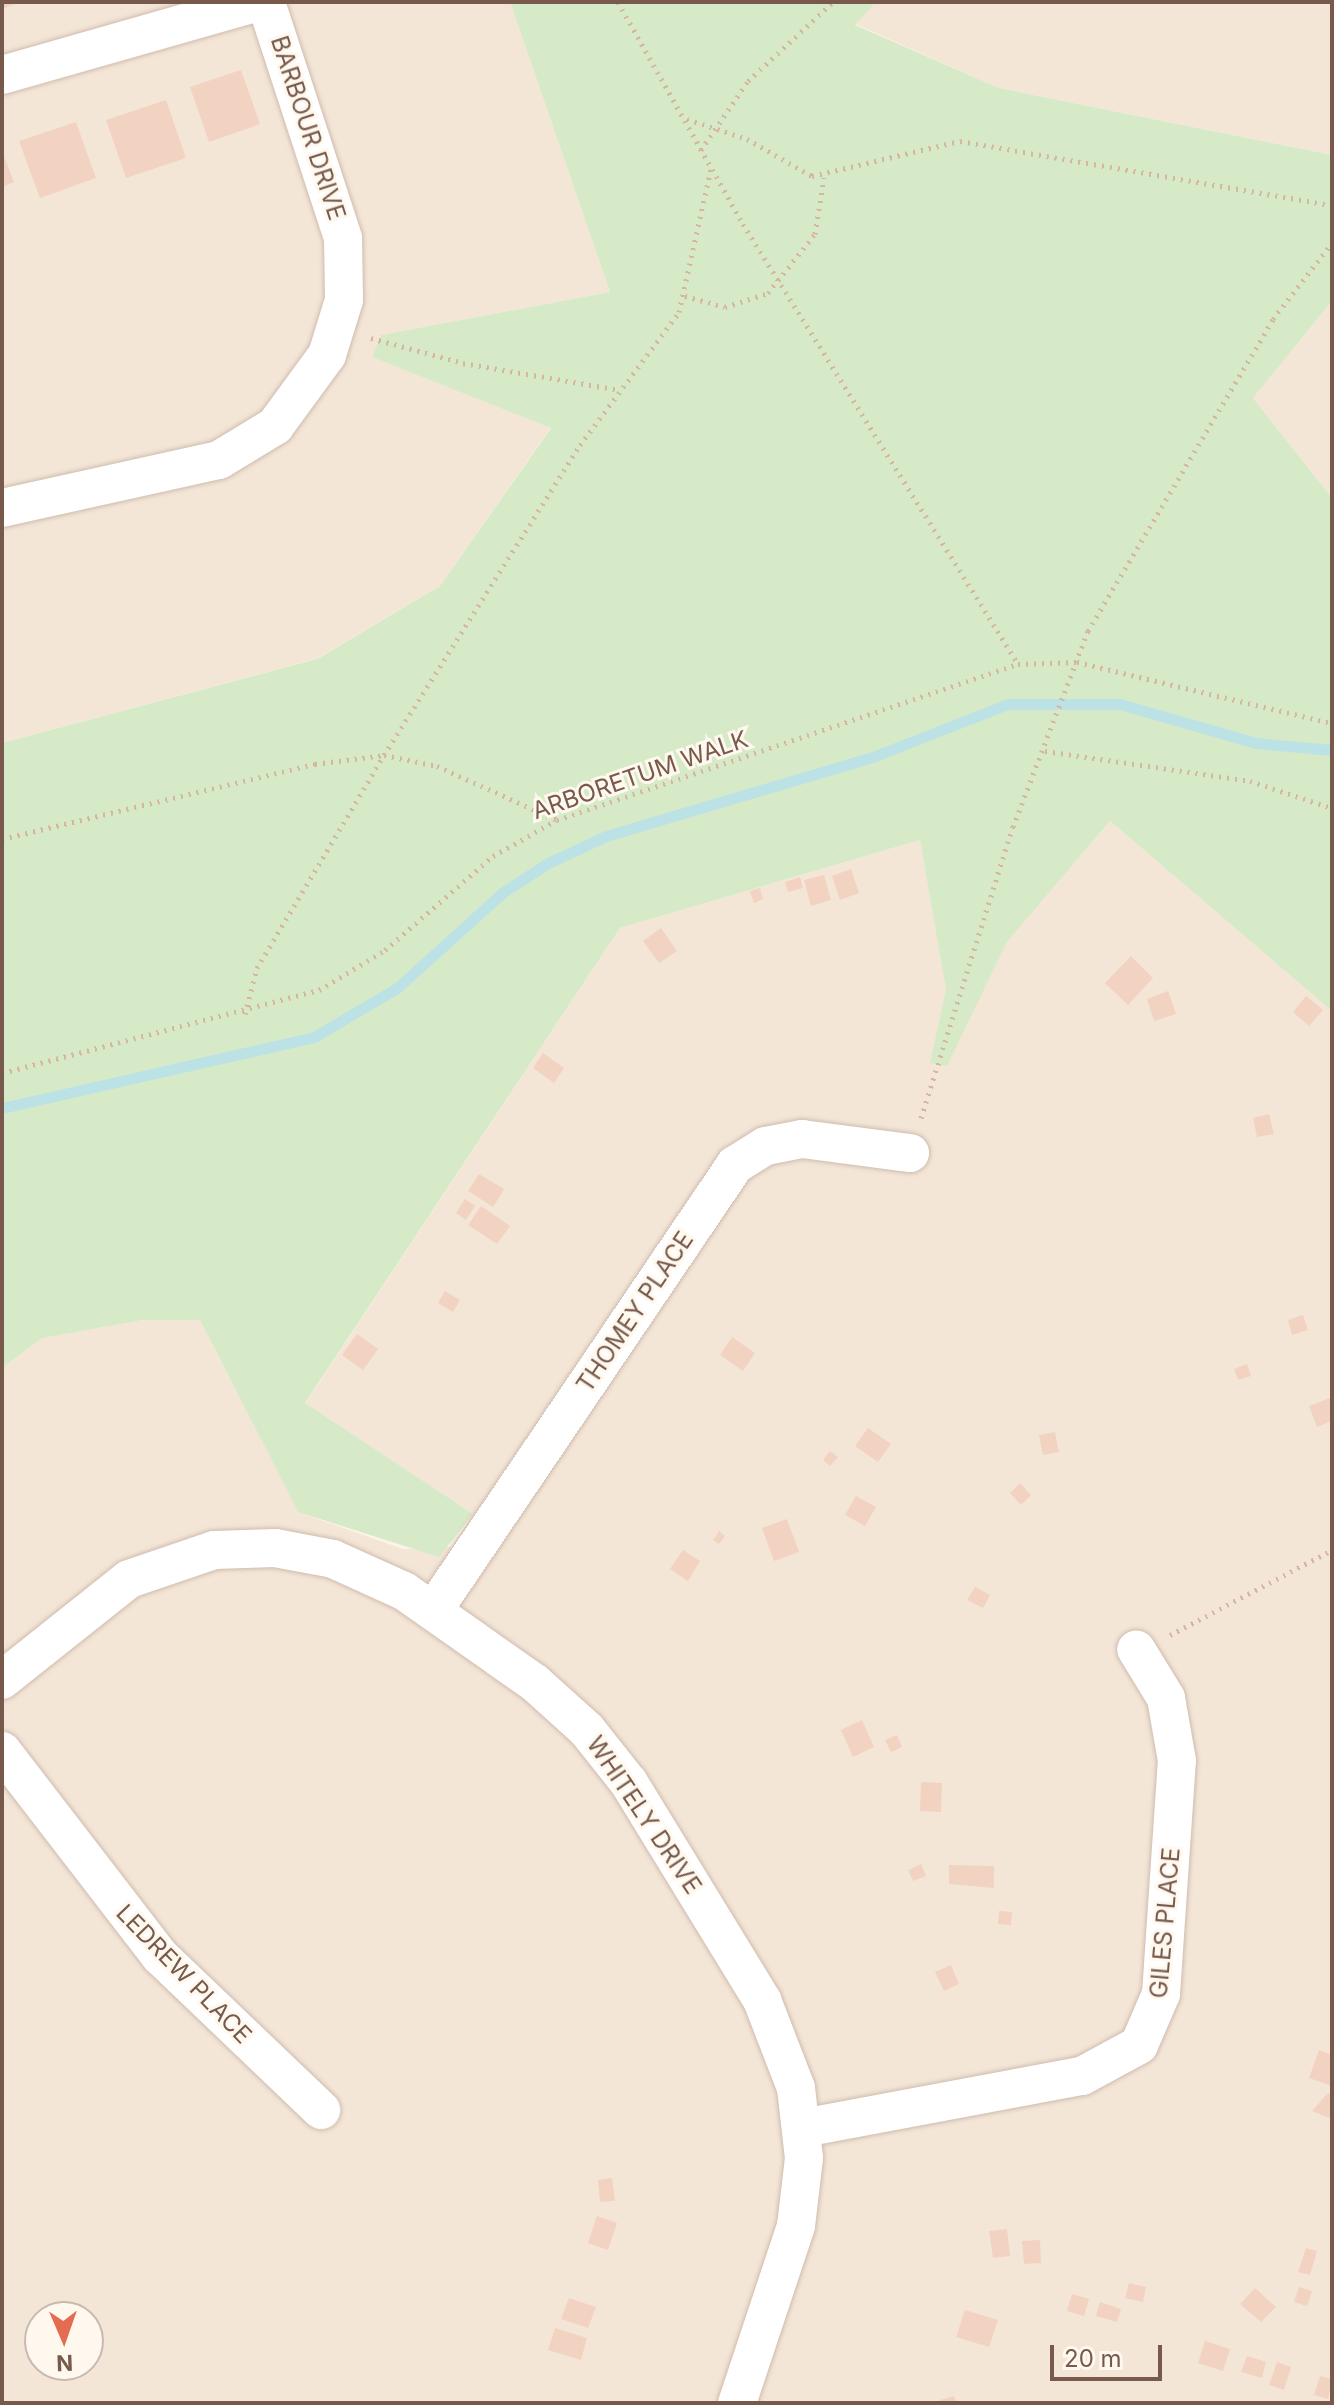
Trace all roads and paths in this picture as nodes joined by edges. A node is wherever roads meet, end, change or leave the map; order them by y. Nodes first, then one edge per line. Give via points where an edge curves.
1 (259, 2) edge
2 (266, 2) edge
3 (618, 2) edge
4 (833, 2) edge
5 (2, 75) edge
6 (686, 119) junction
7 (719, 132) junction
8 (701, 150) junction
9 (711, 169) junction
10 (824, 178) junction
11 (1332, 205) edge
12 (1332, 243) edge
13 (781, 282) junction
14 (685, 296) junction
15 (338, 328) junction
16 (620, 390) junction
17 (2, 508) edge
18 (1077, 662) junction
19 (1018, 664) junction
20 (1332, 723) edge
21 (1045, 751) junction
22 (384, 755) junction
23 (1332, 808) edge
24 (557, 820) junction
25 (2, 839) edge
26 (245, 1014) junction
27 (2, 1073) edge
28 (910, 1153) joint
29 (1332, 1550) edge
30 (433, 1611) junction
31 (1136, 1649) joint
32 (2, 1680) edge
33 (2, 1751) edge
34 (321, 2110) dead end
35 (803, 2128) junction
36 (740, 2402) edge

1 - 5 street
2 - 15 street, BARBOUR DRIVE via 338,211 345,269
3 - 6 path
4 - 7 path via 748,81
6 - 7 path
6 - 8 path
7 - 8 path
7 - 10 path
8 - 9 path
9 - 13 path
9 - 14 path
10 - 11 path via 925,144 960,141
10 - 13 path via 818,227
12 - 18 path via 1253,352 1094,619
13 - 14 path via 737,306
13 - 19 path
14 - 16 path
15 - 16 path via 463,363
15 - 17 street, BARBOUR DRIVE via 314,379 248,445 182,472
16 - 22 path
18 - 19 path, ARBORETUM WALK
18 - 20 path, ARBORETUM WALK
18 - 21 path
19 - 24 path, ARBORETUM WALK
21 - 23 path via 1250,781
21 - 28 path via 1013,827
22 - 24 path via 437,766
22 - 25 path via 315,764
22 - 26 path via 257,968
24 - 26 path, ARBORETUM WALK via 493,856 364,965 319,990
26 - 27 path, ARBORETUM WALK
28 - 30 street, THOMEY PLACE via 802,1139 766,1146 735,1165
29 - 31 path
30 - 32 street, WHITELY DRIVE via 333,1559 275,1548 214,1550 129,1579
30 - 35 street, WHITELY DRIVE via 561,1704 629,1783 762,2000 796,2088
31 - 35 street, GILES PLACE via 1166,1698 1177,1761 1161,1994 1145,2036 1123,2059 1082,2076
33 - 34 street, LEDREW PLACE via 160,1956
35 - 36 street, WHITELY DRIVE via 796,2226

